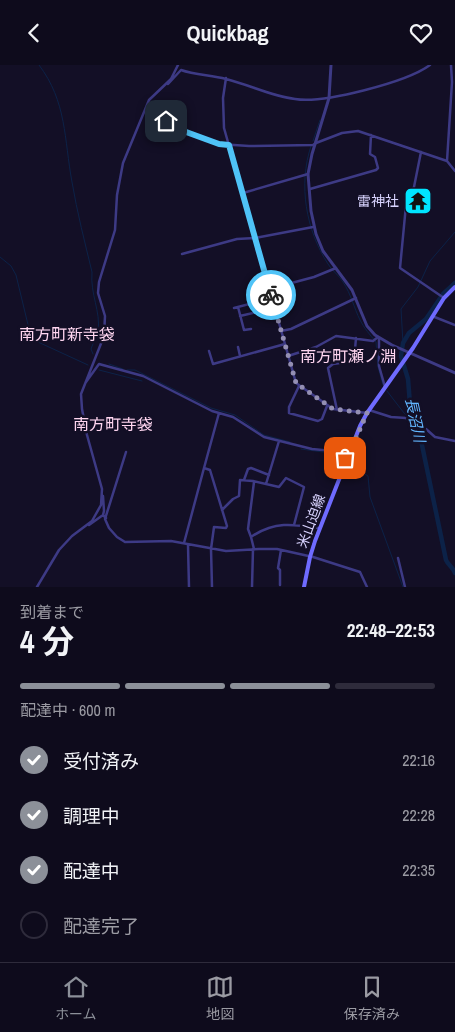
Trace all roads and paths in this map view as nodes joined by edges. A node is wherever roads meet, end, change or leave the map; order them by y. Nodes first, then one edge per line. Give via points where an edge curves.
1 (178, 65) edge
2 (182, 65) edge
3 (331, 65) edge
4 (430, 65) edge
5 (451, 65) edge
6 (181, 70) junction
7 (226, 79) junction
8 (163, 86) junction
9 (329, 98) junction
10 (170, 103) dead end
11 (371, 135) junction
12 (316, 143) junction
13 (229, 145) junction
14 (421, 152) junction
15 (447, 161) junction
16 (455, 171) edge
17 (306, 175) junction
18 (308, 190) junction
19 (243, 193) junction
20 (311, 227) junction
21 (255, 238) junction
22 (182, 254) dead end
23 (334, 270) junction
24 (455, 287) edge
25 (269, 289) junction
26 (443, 297) junction
27 (272, 298) junction
28 (354, 299) junction
29 (238, 307) junction
30 (234, 308) dead end
31 (274, 308) junction
32 (240, 316) junction
33 (432, 316) junction
34 (455, 325) edge
35 (251, 329) dead end
36 (281, 331) junction
37 (356, 338) junction
38 (377, 339) junction
39 (285, 344) junction
40 (238, 347) dead end
41 (209, 351) dead end
42 (410, 353) junction
43 (240, 356) junction
44 (288, 356) junction
45 (455, 373) edge
46 (84, 383) junction
47 (299, 386) junction
48 (385, 387) junction
49 (328, 406) junction
50 (337, 410) junction
51 (368, 411) junction
52 (219, 413) junction
53 (280, 441) junction
54 (455, 441) edge
55 (126, 452) dead end
56 (347, 459) junction
57 (204, 468) junction
58 (269, 475) junction
59 (244, 480) junction
60 (254, 481) junction
61 (266, 484) junction
62 (102, 489) junction
63 (222, 510) junction
64 (104, 516) junction
65 (294, 525) junction
66 (86, 527) junction
67 (320, 528) junction
68 (251, 537) junction
69 (184, 543) junction
70 (188, 545) junction
71 (211, 549) junction
72 (254, 549) junction
73 (281, 550) junction
74 (310, 557) junction
75 (398, 558) dead end
76 (280, 585) dead end
77 (37, 587) edge
78 (189, 587) edge
79 (212, 587) edge
80 (252, 587) edge
81 (304, 587) edge
82 (367, 587) edge
83 (405, 587) edge

1 - 8 street
2 - 6 street
3 - 9 street
4 - 9 street via 416,74
5 - 15 street
6 - 7 street
6 - 8 street
7 - 9 street via 294,99
7 - 13 street via 223,123
8 - 46 street via 145,107 120,173 115,230 98,282 105,316 104,336
9 - 12 street
10 - 13 street via 167,125
11 - 12 street via 353,131
11 - 14 street
11 - 18 street via 370,154 375,157 376,170
12 - 13 street
12 - 17 street
13 - 19 street
14 - 15 street
14 - 26 street via 414,187 406,205 400,268
15 - 16 street
17 - 18 street
17 - 19 street
18 - 20 street
19 - 21 street
20 - 21 street
20 - 23 street
21 - 22 street via 237,239
21 - 25 street
23 - 25 street
23 - 28 street via 350,286
24 - 26 main road, 米山迫線
25 - 27 street
26 - 33 main road, 米山迫線
27 - 29 street
27 - 31 street
28 - 36 street
28 - 38 street
29 - 30 street
29 - 32 street
31 - 32 street
31 - 36 street
32 - 35 street via 244,330
33 - 34 street
33 - 42 main road, 米山迫線
36 - 39 street
37 - 38 street
37 - 44 street via 336,336
37 - 50 street via 354,361 333,364 328,368
38 - 42 street
38 - 48 street
39 - 43 street
39 - 44 street
40 - 43 street
41 - 43 street via 213,364
42 - 45 street
42 - 48 main road, 米山迫線
44 - 47 street
46 - 52 street via 101,364 136,373
46 - 62 street via 82,409
47 - 49 street
47 - 49 street via 289,413 318,421
48 - 51 main road, 米山迫線
49 - 50 street
50 - 51 street
51 - 54 street via 406,418 435,437
51 - 56 main road, 米山迫線
52 - 53 street via 264,437
52 - 57 street
53 - 56 street via 333,451
53 - 58 street
55 - 64 street
56 - 67 main road, 米山迫線
57 - 63 street via 210,470
57 - 69 street
58 - 59 street via 248,469
58 - 61 street
59 - 60 street
59 - 63 street via 240,480 239,496
60 - 61 street
60 - 68 street via 248,529
61 - 65 street via 279,487 286,479 304,487
62 - 64 street
62 - 66 street via 99,510
63 - 71 street via 227,526 214,527
64 - 66 street
64 - 69 street via 113,533 125,542
65 - 67 street
65 - 68 street via 270,527
66 - 77 street via 59,550
67 - 74 main road, 米山迫線
68 - 72 street
69 - 70 street
70 - 71 street
70 - 78 street
71 - 72 street
71 - 79 street
72 - 73 street
72 - 80 street
73 - 74 street
73 - 76 street
74 - 81 main road, 米山迫線
74 - 82 street via 360,572
75 - 83 street

